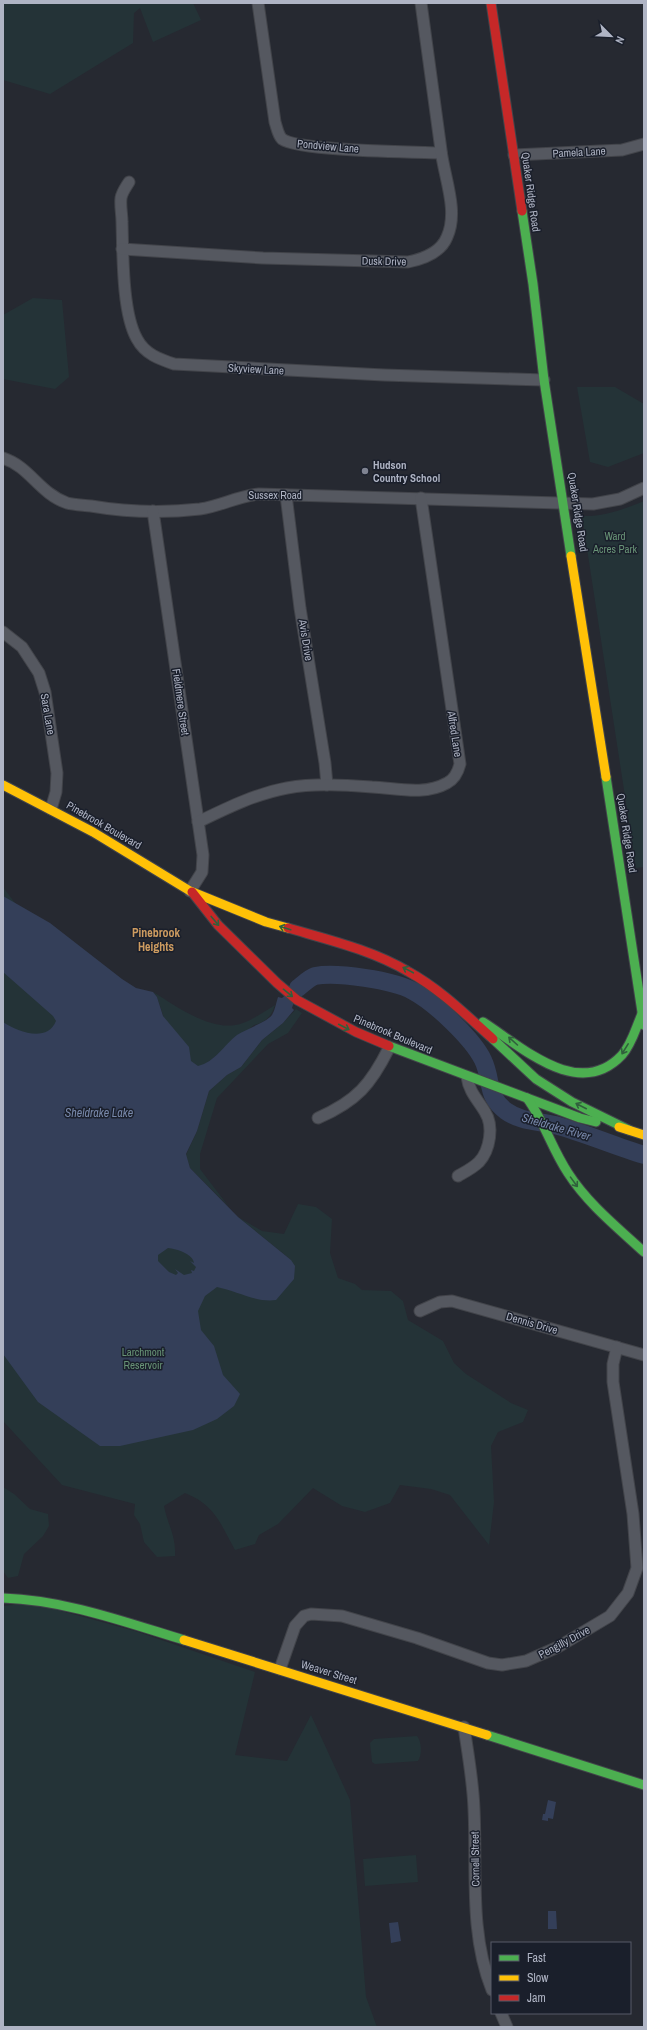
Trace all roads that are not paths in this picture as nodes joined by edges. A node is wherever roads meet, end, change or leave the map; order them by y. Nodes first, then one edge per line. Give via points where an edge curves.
1 (258, 3) edge
2 (421, 3) edge
3 (491, 3) edge
4 (644, 144) edge
5 (441, 153) junction
6 (514, 155) junction
7 (129, 182) dead end
8 (122, 249) junction
9 (544, 380) junction
10 (3, 458) edge
11 (644, 488) edge
12 (286, 495) junction
13 (421, 498) junction
14 (564, 503) junction
15 (152, 511) junction
16 (3, 632) edge
17 (3, 785) edge
18 (327, 785) junction
19 (51, 809) junction
20 (198, 822) junction
21 (190, 891) junction
22 (629, 923) junction
23 (640, 940) dead end
24 (642, 992) edge
25 (461, 1010) junction
26 (642, 1014) junction
27 (644, 1025) edge
28 (389, 1048) junction
29 (521, 1067) junction
30 (467, 1077) junction
31 (508, 1091) junction
32 (526, 1098) junction
33 (318, 1118) dead end
34 (629, 1130) junction
35 (644, 1135) edge
36 (458, 1176) dead end
37 (644, 1252) edge
38 (420, 1311) dead end
39 (617, 1347) junction
40 (644, 1355) edge
41 (3, 1598) edge
42 (280, 1669) junction
43 (464, 1726) junction
44 (644, 1785) edge
45 (491, 1987) edge
46 (501, 2014) edge
47 (507, 2027) edge

1 - 5 street, Pondview Lane via 275,122 282,138 292,143 314,147
2 - 5 street, Dusk Drive
3 - 6 street, Quaker Ridge Road
4 - 6 street, Pamela Lane via 622,150
5 - 8 street, Dusk Drive via 451,225 441,247 423,259 408,262 263,258
6 - 9 street, Quaker Ridge Road
7 - 8 street, Skyview Lane via 121,198
8 - 9 street, Skyview Lane via 130,318 137,339 150,353 174,364
9 - 14 street, Quaker Ridge Road
10 - 15 street, Sussex Road via 21,468 43,490 68,503 114,510
11 - 14 street, Sussex Road via 620,499 593,504
12 - 13 street, Sussex Road
12 - 15 street, Sussex Road via 243,495 222,504 200,509
12 - 18 street, Avis Drive
13 - 14 street, Sussex Road
13 - 18 street, Alfred Lane via 460,764 458,772 446,784 430,789 408,791
14 - 22 street, Quaker Ridge Road
15 - 20 street, Fieldmere Street
16 - 19 street, Sara Lane via 22,647 38,673 45,692 57,773 56,792
17 - 19 street, Pinebrook Boulevard
18 - 20 street, Alfred Lane via 263,794 240,801
19 - 21 street, Pinebrook Boulevard
20 - 21 street, Fieldmere Street via 203,866
25 -> 21 street, Pinebrook Boulevard via 436,988 398,965 349,946 266,922
21 -> 28 street, Pinebrook Boulevard via 218,925 287,992 342,1026
22 - 23 street
22 - 24 street, Quaker Ridge Road
24 - 26 street, Quaker Ridge Road
26 -> 25 street via 628,1046 616,1061 602,1070 585,1074 557,1068 536,1058 506,1035
25 - 29 street, Pinebrook Boulevard
26 - 27 street, Quaker Ridge Road
28 - 30 street, Pinebrook Boulevard
28 - 33 street via 374,1077 358,1096 337,1110
29 - 31 street via 518,1081
34 -> 29 street, Pinebrook Boulevard via 558,1094
30 - 31 street, Pinebrook Boulevard
30 - 36 street via 470,1091 489,1119 490,1134 479,1161
31 - 32 street, Pinebrook Boulevard
32 - 34 street, Pinebrook Boulevard via 580,1118
32 -> 37 street via 538,1114 567,1172 582,1193
34 - 35 street, Pinebrook Boulevard
38 - 39 street, Dennis Drive via 440,1302 452,1302
39 - 40 street, Dennis Drive
39 - 42 street, Pengilly Drive via 613,1364 613,1382 633,1514 637,1568 628,1593 610,1616 558,1648 526,1661 502,1665 488,1663 417,1638 342,1616 311,1614 304,1616 295,1626
41 - 42 street, Weaver Street via 58,1604
42 - 43 street, Weaver Street
43 - 44 street, Weaver Street
43 - 45 street, Cornell Street via 474,1809 475,1881 482,1960
46 - 47 street

